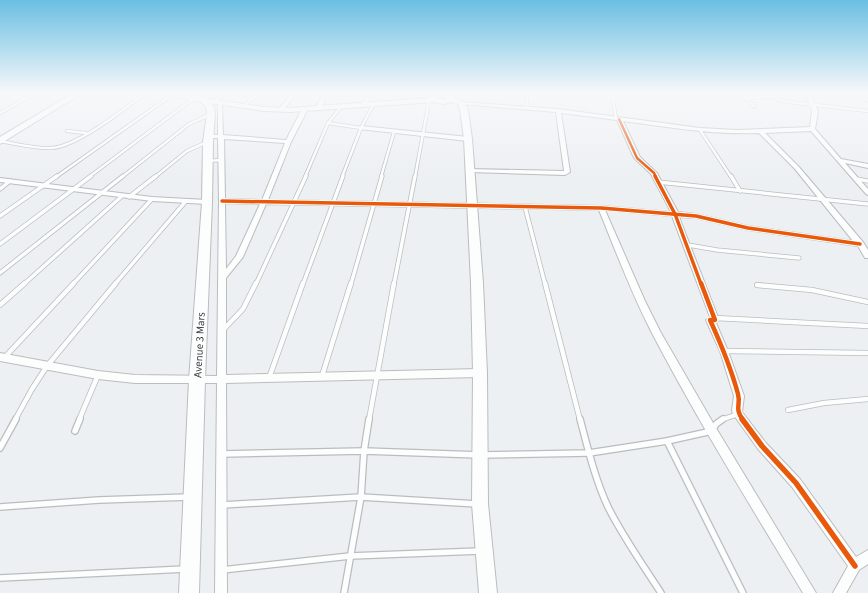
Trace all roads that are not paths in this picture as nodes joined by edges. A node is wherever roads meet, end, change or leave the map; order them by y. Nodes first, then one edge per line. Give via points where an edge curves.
1 (617, 119) edge
2 (35, 120) edge
3 (106, 120) edge
4 (137, 120) edge
5 (179, 120) edge
6 (192, 120) edge
7 (210, 120) edge
8 (300, 120) edge
9 (331, 120) edge
10 (365, 120) edge
11 (427, 120) edge
12 (465, 120) edge
13 (559, 120) edge
14 (622, 120) edge
15 (814, 120) edge
16 (328, 123) junction
17 (361, 128) junction
18 (812, 129) junction
19 (700, 130) junction
20 (67, 131) dead end
21 (760, 131) junction
22 (394, 132) junction
23 (86, 133) junction
24 (423, 135) junction
25 (212, 138) junction
26 (468, 139) junction
27 (0, 141) edge
28 (288, 142) junction
29 (214, 160) junction
30 (839, 160) junction
31 (868, 166) edge
32 (470, 170) junction
33 (856, 179) junction
34 (0, 180) edge
35 (868, 180) edge
36 (10, 181) junction
37 (658, 182) junction
38 (41, 186) junction
39 (0, 188) edge
40 (73, 190) junction
41 (740, 191) junction
42 (101, 193) junction
43 (868, 193) edge
44 (126, 196) junction
45 (152, 199) junction
46 (825, 200) junction
47 (186, 201) junction
48 (222, 201) junction
49 (207, 202) junction
50 (264, 202) junction
51 (294, 203) junction
52 (332, 203) junction
53 (372, 204) junction
54 (410, 204) junction
55 (868, 204) edge
56 (472, 206) junction
57 (525, 207) junction
58 (602, 208) junction
59 (675, 214) junction
60 (0, 216) edge
61 (0, 244) edge
62 (860, 244) junction
63 (688, 245) junction
64 (868, 256) edge
65 (799, 258) dead end
66 (0, 273) edge
67 (222, 277) junction
68 (757, 285) dead end
69 (868, 302) edge
70 (0, 305) edge
71 (715, 318) junction
72 (868, 326) edge
73 (222, 332) junction
74 (724, 351) junction
75 (868, 353) edge
76 (2, 358) edge
77 (47, 366) junction
78 (480, 373) junction
79 (377, 374) junction
80 (98, 375) junction
81 (322, 376) junction
82 (269, 378) junction
83 (197, 380) junction
84 (222, 380) junction
85 (868, 398) edge
86 (788, 410) dead end
87 (738, 414) junction
88 (75, 431) dead end
89 (712, 431) junction
90 (667, 441) junction
91 (0, 448) edge
92 (364, 451) junction
93 (589, 453) junction
94 (221, 454) junction
95 (480, 455) junction
96 (361, 496) junction
97 (193, 497) junction
98 (480, 504) junction
99 (221, 505) junction
100 (0, 507) edge
101 (484, 551) junction
102 (350, 556) junction
103 (868, 556) edge
104 (855, 566) junction
105 (191, 569) junction
106 (222, 570) junction
107 (0, 578) edge
108 (189, 593) edge
109 (221, 593) edge
110 (344, 593) edge
111 (488, 593) edge
112 (661, 593) edge
113 (743, 593) edge
114 (810, 593) edge
115 (839, 593) edge

1 - 37 street via 637,158 652,170
2 - 27 main road
3 - 23 lane
4 - 38 lane
5 - 40 lane
6 - 42 lane
7 - 25 main road, Avenue 3 Mars
8 - 28 street
9 - 16 lane
10 - 17 lane
11 - 24 lane
12 - 26 street
13 - 32 street via 567,172 563,174
14 - 19 street
15 - 18 street
16 - 17 lane
16 - 51 lane
17 - 22 street
17 - 52 lane
18 - 21 street
18 - 30 street
19 - 21 street
19 - 41 lane
20 - 23 lane
21 - 46 street
22 - 24 street
22 - 53 lane
23 - 27 lane via 56,148
24 - 26 street
24 - 54 lane
25 - 28 street
25 - 29 main road, Avenue 3 Mars
25 - 44 lane via 190,150
26 - 32 street
28 - 50 street
29 - 48 street
29 - 49 main road, Avenue 3 Mars
30 - 31 street
30 - 33 street
32 - 56 street
33 - 35 lane
33 - 43 street
34 - 36 street
36 - 38 street
36 - 39 lane
37 - 41 lane
37 - 59 street
38 - 40 street
38 - 60 lane
40 - 42 street
40 - 61 lane
41 - 46 lane
42 - 44 street
42 - 66 lane
44 - 45 street
44 - 70 lane
45 - 47 street
45 - 76 lane
46 - 55 lane
46 - 62 street
47 - 49 street
47 - 77 lane
48 - 50 street
48 - 67 street
49 - 83 main road, Avenue 3 Mars
50 - 51 street
50 - 67 street via 239,257
51 - 52 street
51 - 73 lane via 243,309
52 - 53 street
52 - 82 lane
53 - 54 street
53 - 81 lane via 351,284
54 - 56 street
54 - 79 lane
56 - 57 street
56 - 78 street
57 - 58 street
57 - 93 lane
58 - 59 street
58 - 89 street via 657,334
59 - 62 street via 764,231
59 - 63 street
62 - 64 street
63 - 65 lane
63 - 71 street
67 - 73 street
68 - 69 lane via 812,290
71 - 72 lane
71 - 74 street via 716,320 710,320
73 - 84 street
74 - 75 lane
74 - 87 street via 739,396
76 - 77 street
77 - 80 street
77 - 91 lane
78 - 79 street
78 - 95 street
79 - 81 street
79 - 92 lane
80 - 83 street via 136,379
80 - 88 lane
81 - 82 street
82 - 84 street
83 - 84 street
83 - 97 main road, Avenue 3 Mars
84 - 94 street
85 - 86 lane
87 - 89 lane via 717,422
87 - 104 street via 796,484
89 - 90 lane
89 - 114 street
90 - 93 lane
90 - 113 lane
92 - 94 lane
92 - 95 lane
92 - 96 lane
93 - 95 lane
93 - 112 lane via 610,509
94 - 99 street
95 - 98 street
96 - 98 lane
96 - 99 lane
96 - 102 lane
97 - 100 lane
97 - 105 main road, Avenue 3 Mars
98 - 101 street
99 - 106 street
101 - 102 lane
101 - 111 street
102 - 106 lane
102 - 110 lane
103 - 104 street
104 - 115 street
105 - 107 lane
105 - 108 main road, Avenue 3 Mars
106 - 109 street

